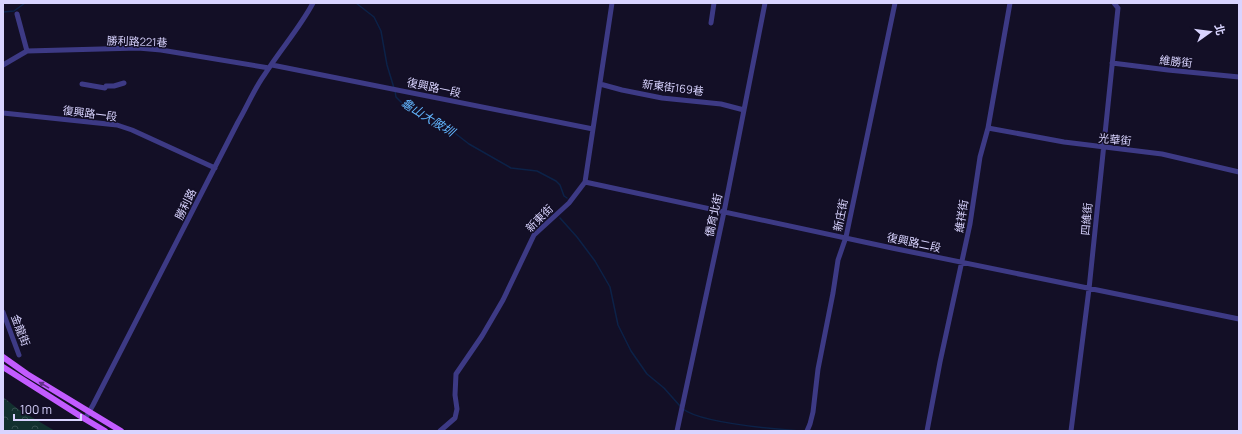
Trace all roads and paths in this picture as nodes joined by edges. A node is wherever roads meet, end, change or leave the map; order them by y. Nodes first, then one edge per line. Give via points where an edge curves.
1 (313, 3) edge
2 (612, 3) edge
3 (714, 3) edge
4 (765, 3) edge
5 (895, 3) edge
6 (1010, 3) edge
7 (1116, 5) edge
8 (17, 14) dead end
9 (711, 23) dead end
10 (28, 51) junction
11 (1112, 63) junction
12 (3, 65) edge
13 (270, 66) junction
14 (1239, 77) edge
15 (124, 83) dead end
16 (82, 84) dead end
17 (600, 84) junction
18 (744, 110) junction
19 (3, 113) edge
20 (988, 128) junction
21 (593, 129) junction
22 (1103, 148) junction
23 (215, 168) junction
24 (1239, 172) edge
25 (585, 182) junction
26 (724, 212) junction
27 (846, 237) junction
28 (962, 262) junction
29 (1089, 289) junction
30 (3, 312) edge
31 (1239, 320) edge
32 (19, 355) dead end
33 (3, 357) edge
34 (3, 367) edge
35 (89, 413) junction
36 (85, 419) junction
37 (105, 431) edge
38 (121, 431) edge
39 (440, 431) edge
40 (678, 431) edge
41 (807, 431) edge
42 (927, 431) edge
43 (1071, 431) edge

1 - 13 street, 勝利路
2 - 17 street, 新東街
3 - 9 street
4 - 18 street, 僑育北街
5 - 27 street, 新庄街
6 - 20 street, 維祥街
7 - 11 street, 四維街
8 - 10 street
10 - 12 street
10 - 13 street, 勝利路221巷 via 138,48
11 - 14 street, 維勝街
11 - 22 street, 四維街
13 - 21 street, 復興路一段
13 - 23 street, 勝利路
15 - 16 street via 105,88
17 - 18 street, 新東街169巷 via 662,98 721,104
17 - 21 street, 新東街
18 - 26 street, 僑育北街
19 - 23 street, 復興路一段 via 117,125
20 - 22 street, 光華街
20 - 28 street, 維祥街 via 980,157
21 - 25 street, 新東街
22 - 24 street, 光華街 via 1162,154
22 - 29 street, 四維街
23 - 35 street, 勝利路
25 - 26 street, 復興路二段
25 - 39 street, 新東街 via 569,203 534,235 503,300 456,374 456,418
26 - 27 street, 復興路二段
26 - 40 street, 僑育北街
27 - 28 street, 復興路二段
27 - 41 street, 新庄街 via 838,260 818,369 813,412
28 - 29 street, 復興路二段
28 - 42 street, 維祥街
29 - 31 street, 復興路二段
29 - 43 street, 四維街
30 - 32 street, 金龍街
35 -> 33 main road
34 - 36 main road
35 - 36 street, 勝利路
35 - 38 main road
36 - 37 main road

